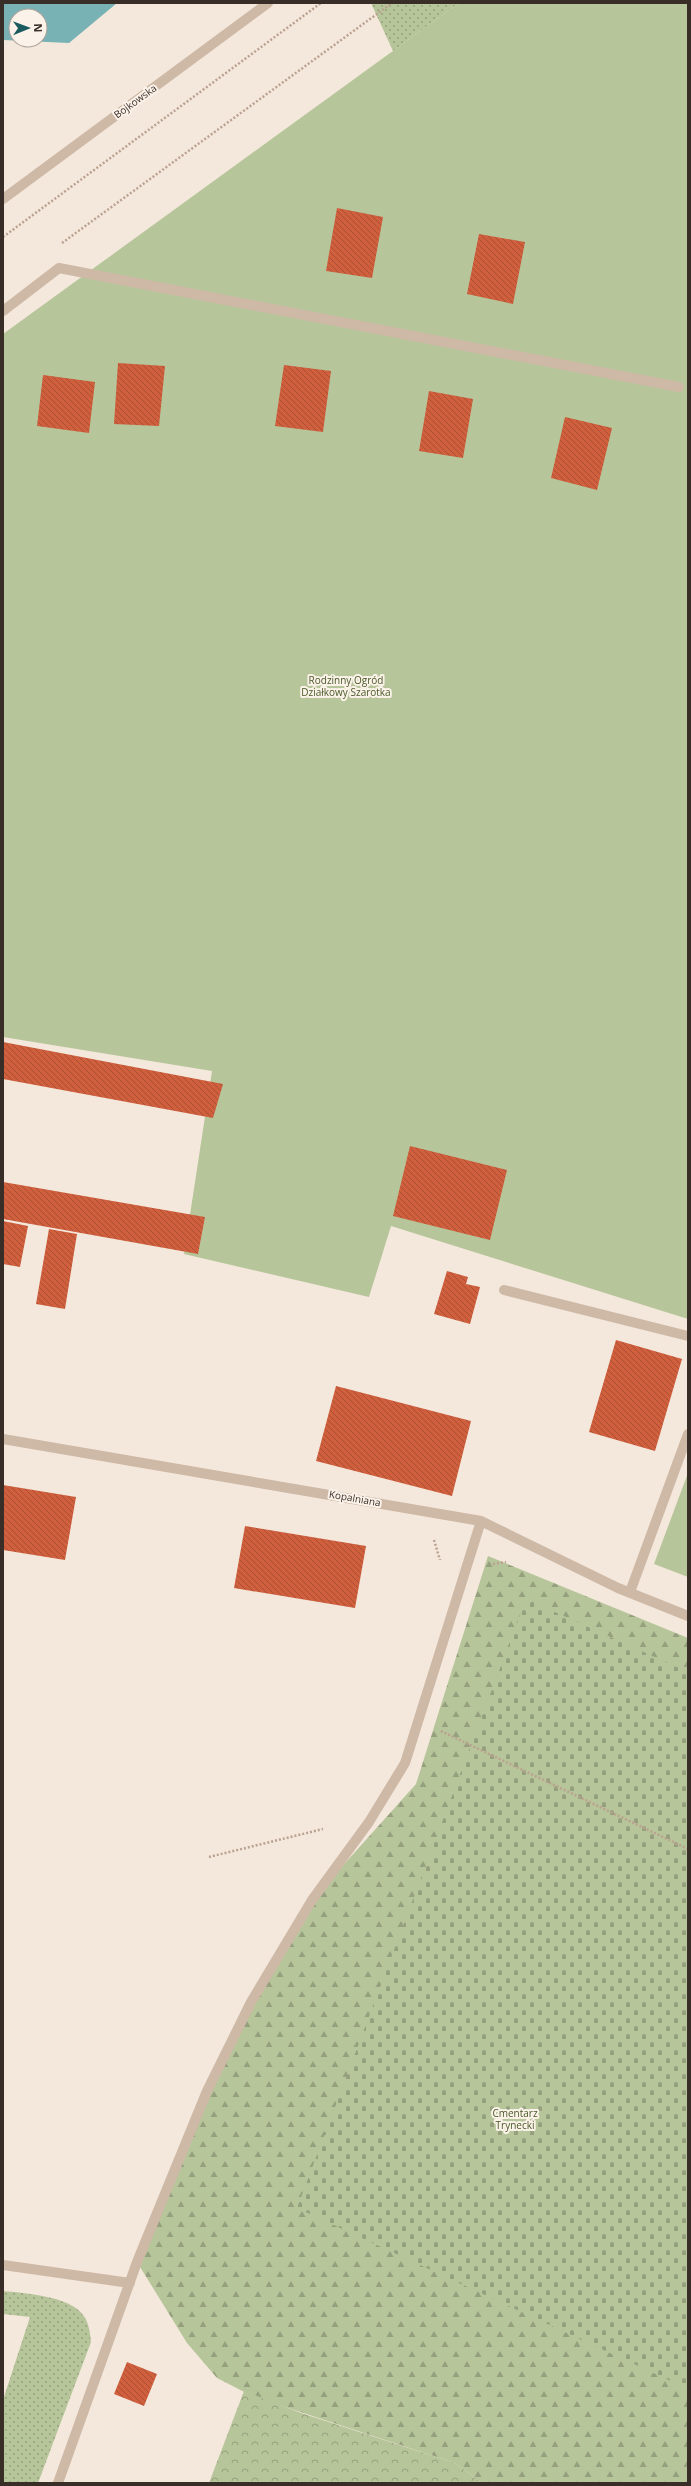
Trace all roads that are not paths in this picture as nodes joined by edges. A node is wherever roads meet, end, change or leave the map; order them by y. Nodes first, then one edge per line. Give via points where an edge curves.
1 (268, 3) edge
2 (3, 199) edge
3 (3, 311) edge
4 (679, 387) dead end
5 (504, 1290) dead end
6 (688, 1336) edge
7 (688, 1434) edge
8 (3, 1439) edge
9 (481, 1521) junction
10 (630, 1592) junction
11 (688, 1616) edge
12 (3, 2266) edge
13 (130, 2283) junction
14 (58, 2483) edge

1 - 2 street, Bojkowska
3 - 4 street via 58,268
5 - 6 street
7 - 10 street
8 - 9 street, Kopalniana
9 - 10 street, Kopalniana
9 - 13 street via 405,1763 369,1822 312,1900 251,2002 207,2091
10 - 11 street, Kopalniana
12 - 13 street
13 - 14 street

